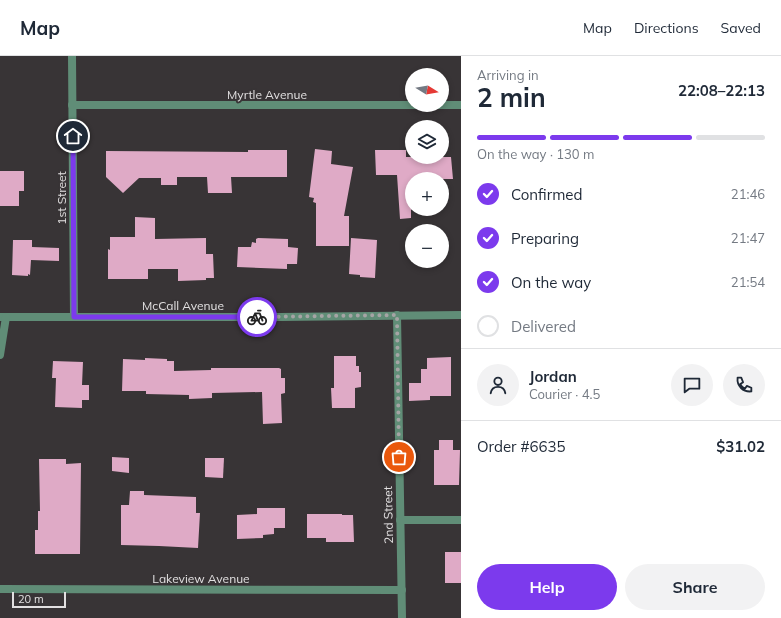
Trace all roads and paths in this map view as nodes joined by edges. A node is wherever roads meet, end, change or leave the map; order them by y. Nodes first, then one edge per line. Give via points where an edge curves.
1 (72, 56) edge
2 (72, 105) junction
3 (461, 105) edge
4 (397, 315) junction
5 (461, 315) edge
6 (3, 317) edge
7 (74, 317) junction
8 (0, 355) edge
9 (400, 520) junction
10 (461, 520) edge
11 (0, 589) edge
12 (402, 590) junction
13 (402, 618) edge

1 - 2 street, 1st Street
2 - 3 street, Myrtle Avenue
2 - 7 street, 1st Street
4 - 5 street, McCall Avenue
4 - 7 street, McCall Avenue
4 - 9 street, 2nd Street
6 - 7 street, McCall Avenue
6 - 8 street
9 - 10 street
9 - 12 street, 2nd Street
11 - 12 street, Lakeview Avenue
12 - 13 street, 2nd Street

